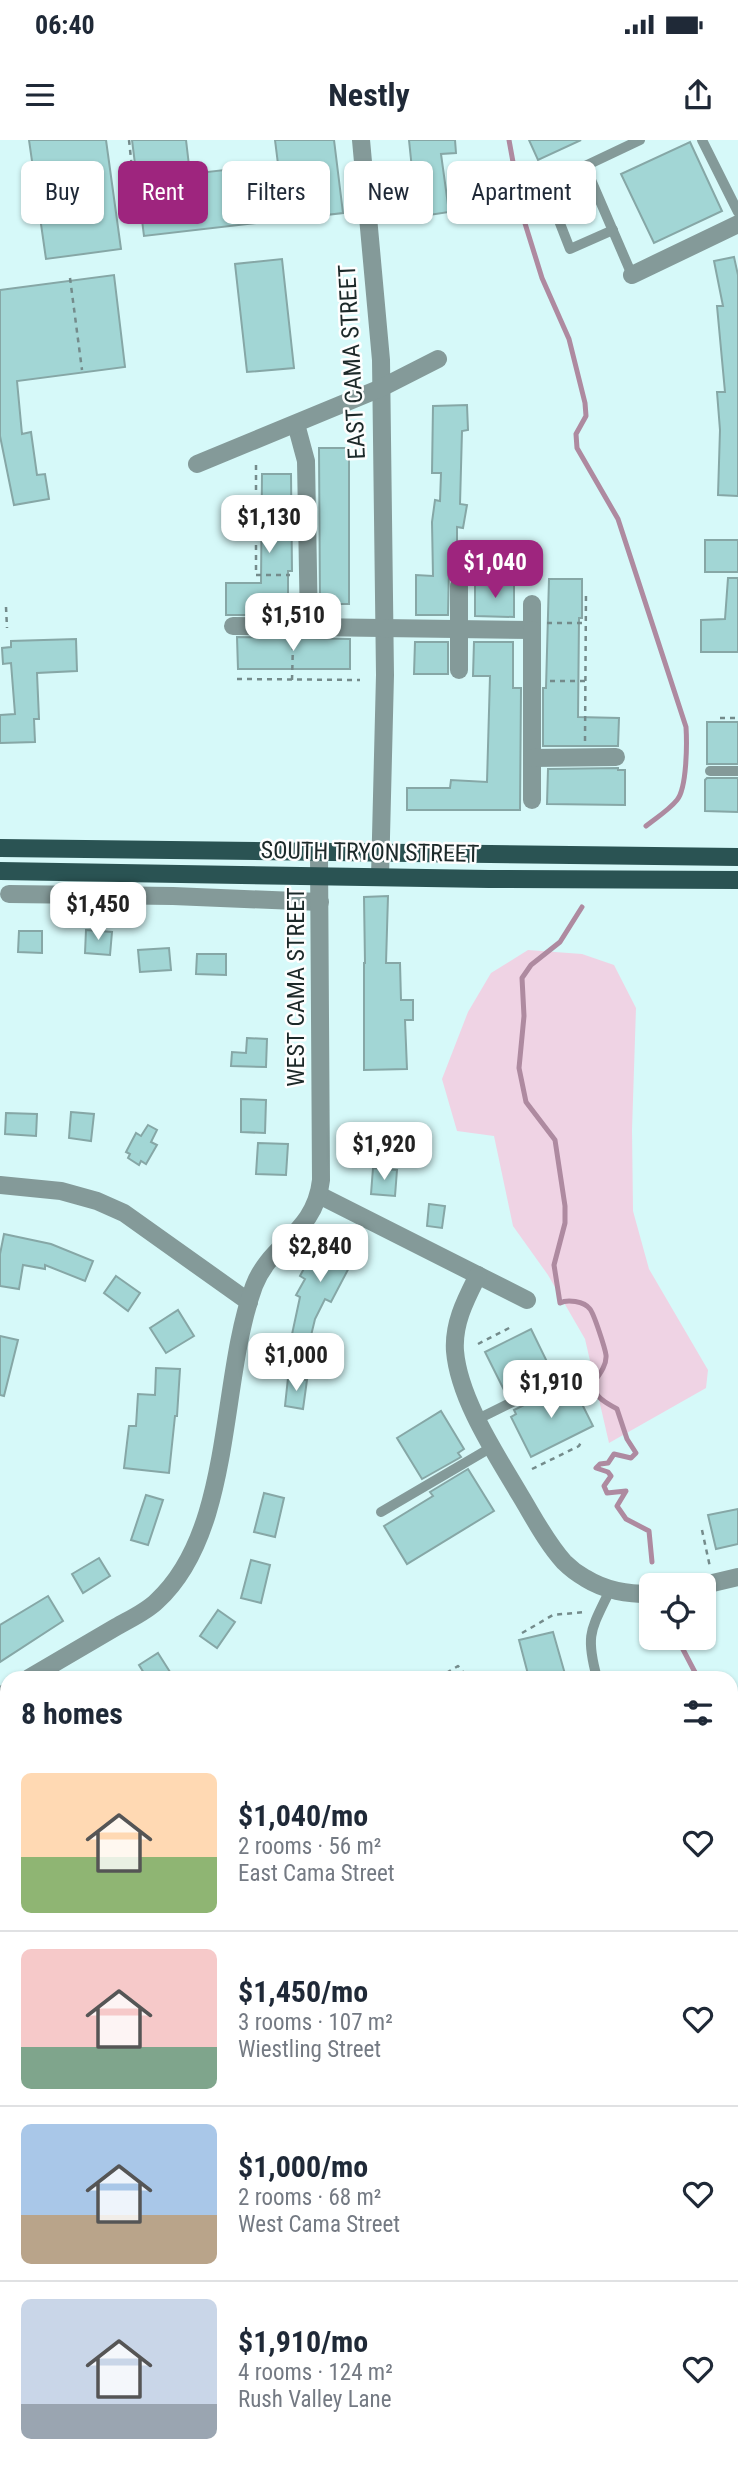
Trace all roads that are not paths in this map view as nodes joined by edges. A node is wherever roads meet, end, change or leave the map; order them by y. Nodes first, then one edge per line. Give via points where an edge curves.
1 (361, 140) edge
2 (640, 140) edge
3 (702, 140) edge
4 (596, 161) edge
5 (596, 191) edge
6 (738, 212) edge
7 (560, 224) edge
8 (738, 224) edge
9 (613, 230) junction
10 (632, 275) joint
11 (438, 359) dead end
12 (381, 388) junction
13 (296, 424) junction
14 (197, 464) dead end
15 (459, 586) dead end
16 (532, 604) dead end
17 (233, 626) dead end
18 (538, 627) junction
19 (385, 628) junction
20 (459, 630) junction
21 (301, 631) junction
22 (459, 670) dead end
23 (616, 757) dead end
24 (532, 758) junction
25 (710, 771) dead end
26 (738, 771) edge
27 (532, 800) dead end
28 (0, 848) edge
29 (319, 853) junction
30 (381, 853) junction
31 (738, 857) edge
32 (0, 871) edge
33 (319, 875) junction
34 (380, 877) junction
35 (738, 880) edge
36 (4, 894) edge
37 (320, 902) junction
38 (0, 1185) edge
39 (320, 1195) junction
40 (478, 1275) junction
41 (527, 1300) dead end
42 (248, 1301) junction
43 (562, 1377) dead end
44 (478, 1419) junction
45 (492, 1447) junction
46 (381, 1512) dead end
47 (738, 1577) edge
48 (716, 1582) edge
49 (610, 1590) junction
50 (639, 1593) edge
51 (41, 1671) edge
52 (593, 1671) edge

1 - 12 street, EAST CAMA STREET
2 - 4 lane
3 - 6 lane
5 - 9 lane
7 - 9 lane via 570,249
8 - 10 street
9 - 10 lane
11 - 12 street
12 - 13 street
12 - 19 street, EAST CAMA STREET
13 - 14 street
13 - 21 street via 306,461
15 - 20 street
16 - 18 street
17 - 21 street
18 - 20 street
18 - 24 street
19 - 20 street
19 - 21 street
19 - 30 street, EAST CAMA STREET
20 - 22 street
23 - 24 street
24 - 27 street
25 - 26 lane
28 - 29 main road, SOUTH TRYON STREET
29 - 30 main road, SOUTH TRYON STREET
29 - 33 street, WEST CAMA STREET
30 - 31 main road, SOUTH TRYON STREET
30 - 34 street, EAST CAMA STREET
32 - 33 main road, SOUTH TRYON STREET
33 - 34 main road, SOUTH TRYON STREET
33 - 37 street, WEST CAMA STREET
34 - 35 main road, SOUTH TRYON STREET
36 - 37 street
37 - 39 street, WEST CAMA STREET
38 - 42 street via 61,1191 124,1213
39 - 40 street
39 - 42 street via 315,1209 260,1274
40 - 41 street
40 - 44 street via 461,1311 455,1348 457,1366
42 - 51 street via 206,1514 183,1571 152,1605
43 - 44 lane
44 - 45 street
45 - 46 lane
45 - 49 street via 565,1563
47 - 48 street
49 - 50 street
49 - 52 lane via 590,1638

